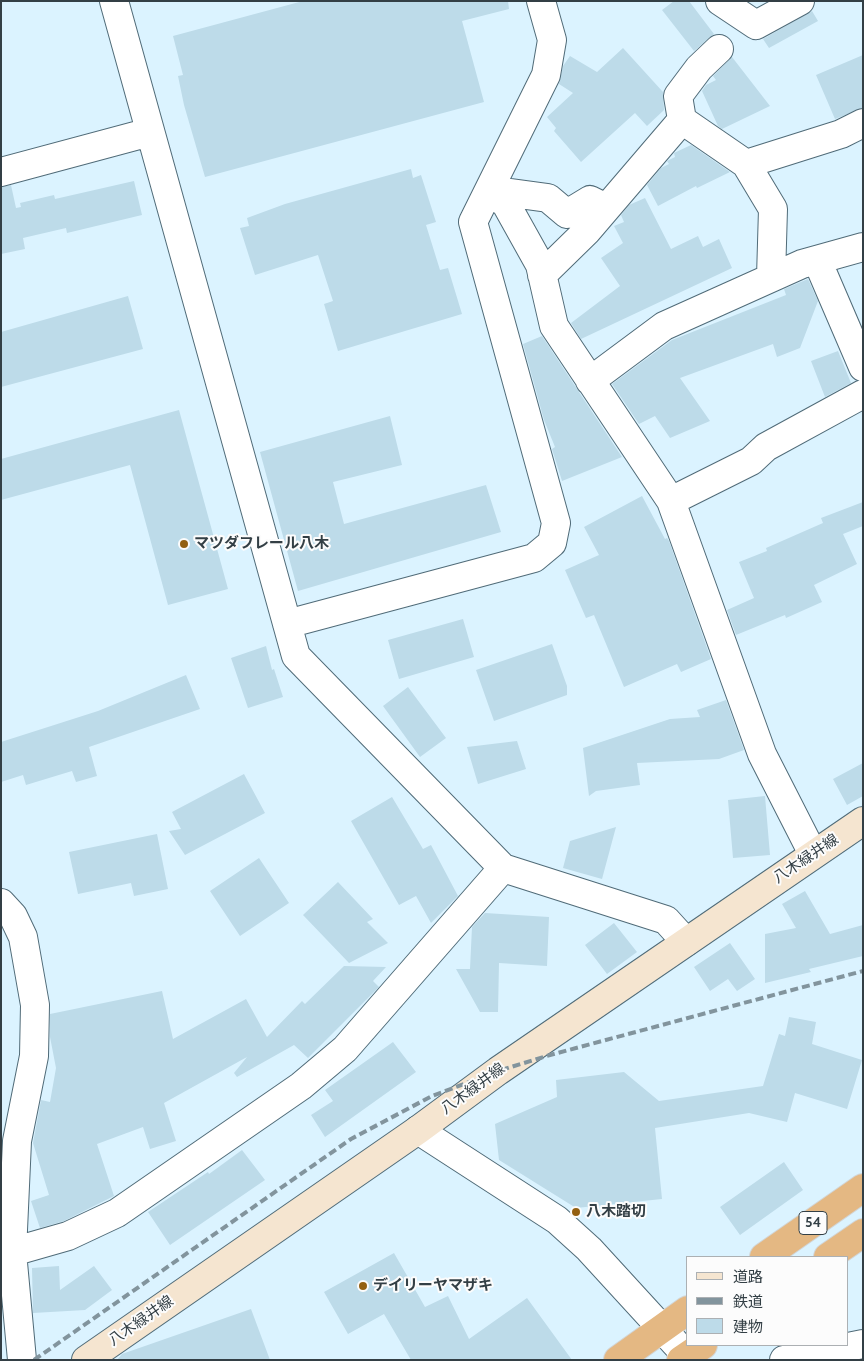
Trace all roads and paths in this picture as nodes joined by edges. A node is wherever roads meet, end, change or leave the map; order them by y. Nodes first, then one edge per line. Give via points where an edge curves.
1 (114, 1) edge
2 (720, 1) edge
3 (800, 1) edge
4 (548, 4) edge
5 (719, 49) dead end
6 (682, 120) junction
7 (863, 123) edge
8 (150, 132) junction
9 (746, 164) junction
10 (1, 172) edge
11 (489, 190) junction
12 (606, 208) junction
13 (863, 247) edge
14 (817, 260) junction
15 (542, 275) junction
16 (771, 278) junction
17 (863, 367) edge
18 (590, 381) junction
19 (863, 394) edge
20 (671, 501) junction
21 (288, 624) junction
22 (863, 821) edge
23 (813, 854) junction
24 (503, 868) junction
25 (1, 903) edge
26 (686, 942) junction
27 (418, 1130) junction
28 (863, 1188) edge
29 (863, 1233) edge
30 (7, 1252) edge
31 (765, 1256) edge
32 (829, 1256) edge
33 (686, 1311) edge
34 (661, 1329) junction
35 (863, 1344) edge
36 (690, 1355) edge
37 (22, 1360) edge
38 (86, 1360) edge
39 (618, 1360) edge
40 (784, 1360) edge

1 - 8 street
2 - 3 street via 756,25
4 - 11 street via 552,40 546,75
5 - 6 street via 678,96
6 - 9 street
6 - 12 street
7 - 9 street via 841,134
8 - 10 street
8 - 21 street
9 - 16 street via 773,209
11 - 12 street via 548,198 567,214 590,200
11 - 15 street via 506,204 540,265
11 - 21 street via 473,222 556,523 552,543 534,558
12 - 15 street
13 - 14 street
14 - 16 street
14 - 17 street
15 - 18 street via 554,326
16 - 18 street via 664,326
18 - 20 street
19 - 20 street via 766,447 752,461
20 - 23 street via 762,754
21 - 24 street via 296,656
22 - 23 main road, 八木緑井線
23 - 26 main road, 八木緑井線
24 - 26 street via 666,920
24 - 30 street via 344,1049 301,1086 117,1213 68,1236
25 - 30 street via 13,916 23,937 34,1005 34,1056 17,1141
26 - 27 main road, 八木緑井線 via 498,1070
27 - 34 street via 557,1220 589,1249
27 - 38 main road, 八木緑井線
28 - 31 highway, 54
29 - 32 highway, 54
30 - 37 street
33 - 34 highway
34 - 36 street
34 - 39 highway
35 - 40 street

